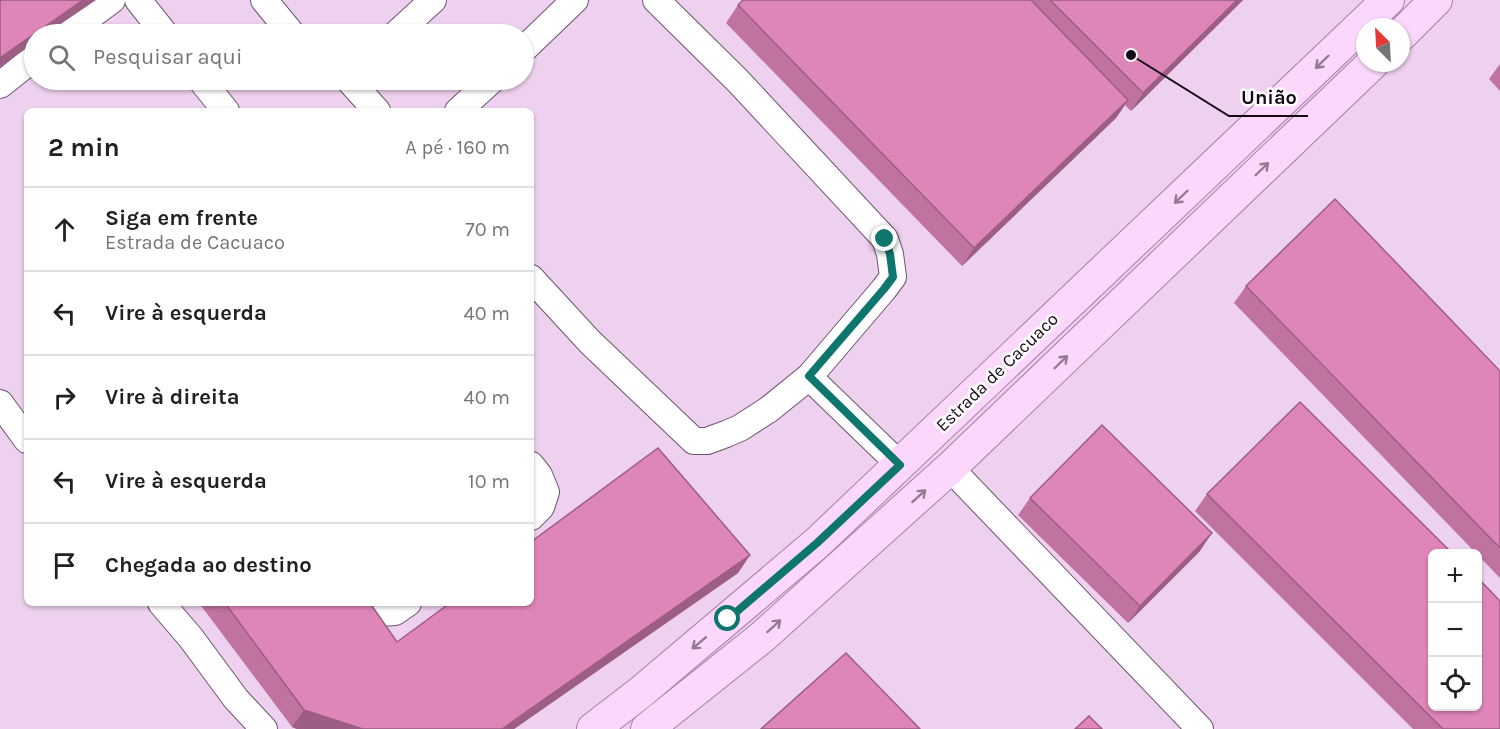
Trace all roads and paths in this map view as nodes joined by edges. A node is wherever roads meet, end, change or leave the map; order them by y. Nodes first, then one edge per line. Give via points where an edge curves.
1 (112, 0) edge
2 (138, 0) edge
3 (264, 0) edge
4 (433, 0) edge
5 (575, 0) edge
6 (656, 0) edge
7 (1388, 0) edge
8 (1436, 0) edge
9 (80, 24) edge
10 (157, 24) edge
11 (284, 24) edge
12 (407, 24) edge
13 (1410, 27) edge
14 (534, 39) edge
15 (24, 66) edge
16 (1364, 72) edge
17 (0, 85) edge
18 (209, 90) edge
19 (358, 90) edge
20 (481, 90) edge
21 (224, 108) edge
22 (374, 108) edge
23 (461, 108) edge
24 (534, 281) edge
25 (809, 376) junction
26 (0, 403) edge
27 (24, 436) edge
28 (900, 465) junction
29 (950, 468) junction
30 (534, 469) edge
31 (534, 514) edge
32 (164, 606) edge
33 (368, 606) edge
34 (404, 606) edge
35 (236, 699) junction
36 (251, 729) edge
37 (264, 729) edge
38 (593, 729) edge
39 (647, 729) edge
40 (1200, 729) edge

1 - 9 street
2 - 10 street
3 - 11 street
4 - 12 street
5 - 14 street
6 - 25 street via 738,81 885,239 893,277
7 -> 28 main road, Estrada de Cacuaco
8 - 13 main road
15 - 17 street
29 -> 16 main road, Estrada de Cacuaco
18 - 21 street
19 - 22 street
20 - 23 street
24 - 25 street via 590,342 694,441 707,441 740,428
25 - 28 street
26 - 27 street
28 -> 38 main road, Estrada de Cacuaco via 817,543
39 -> 29 main road, Estrada de Cacuaco via 760,638
29 - 40 street
30 - 31 street via 546,492
32 - 35 street
33 - 34 street via 380,613 395,612
35 - 36 street
35 - 37 street

